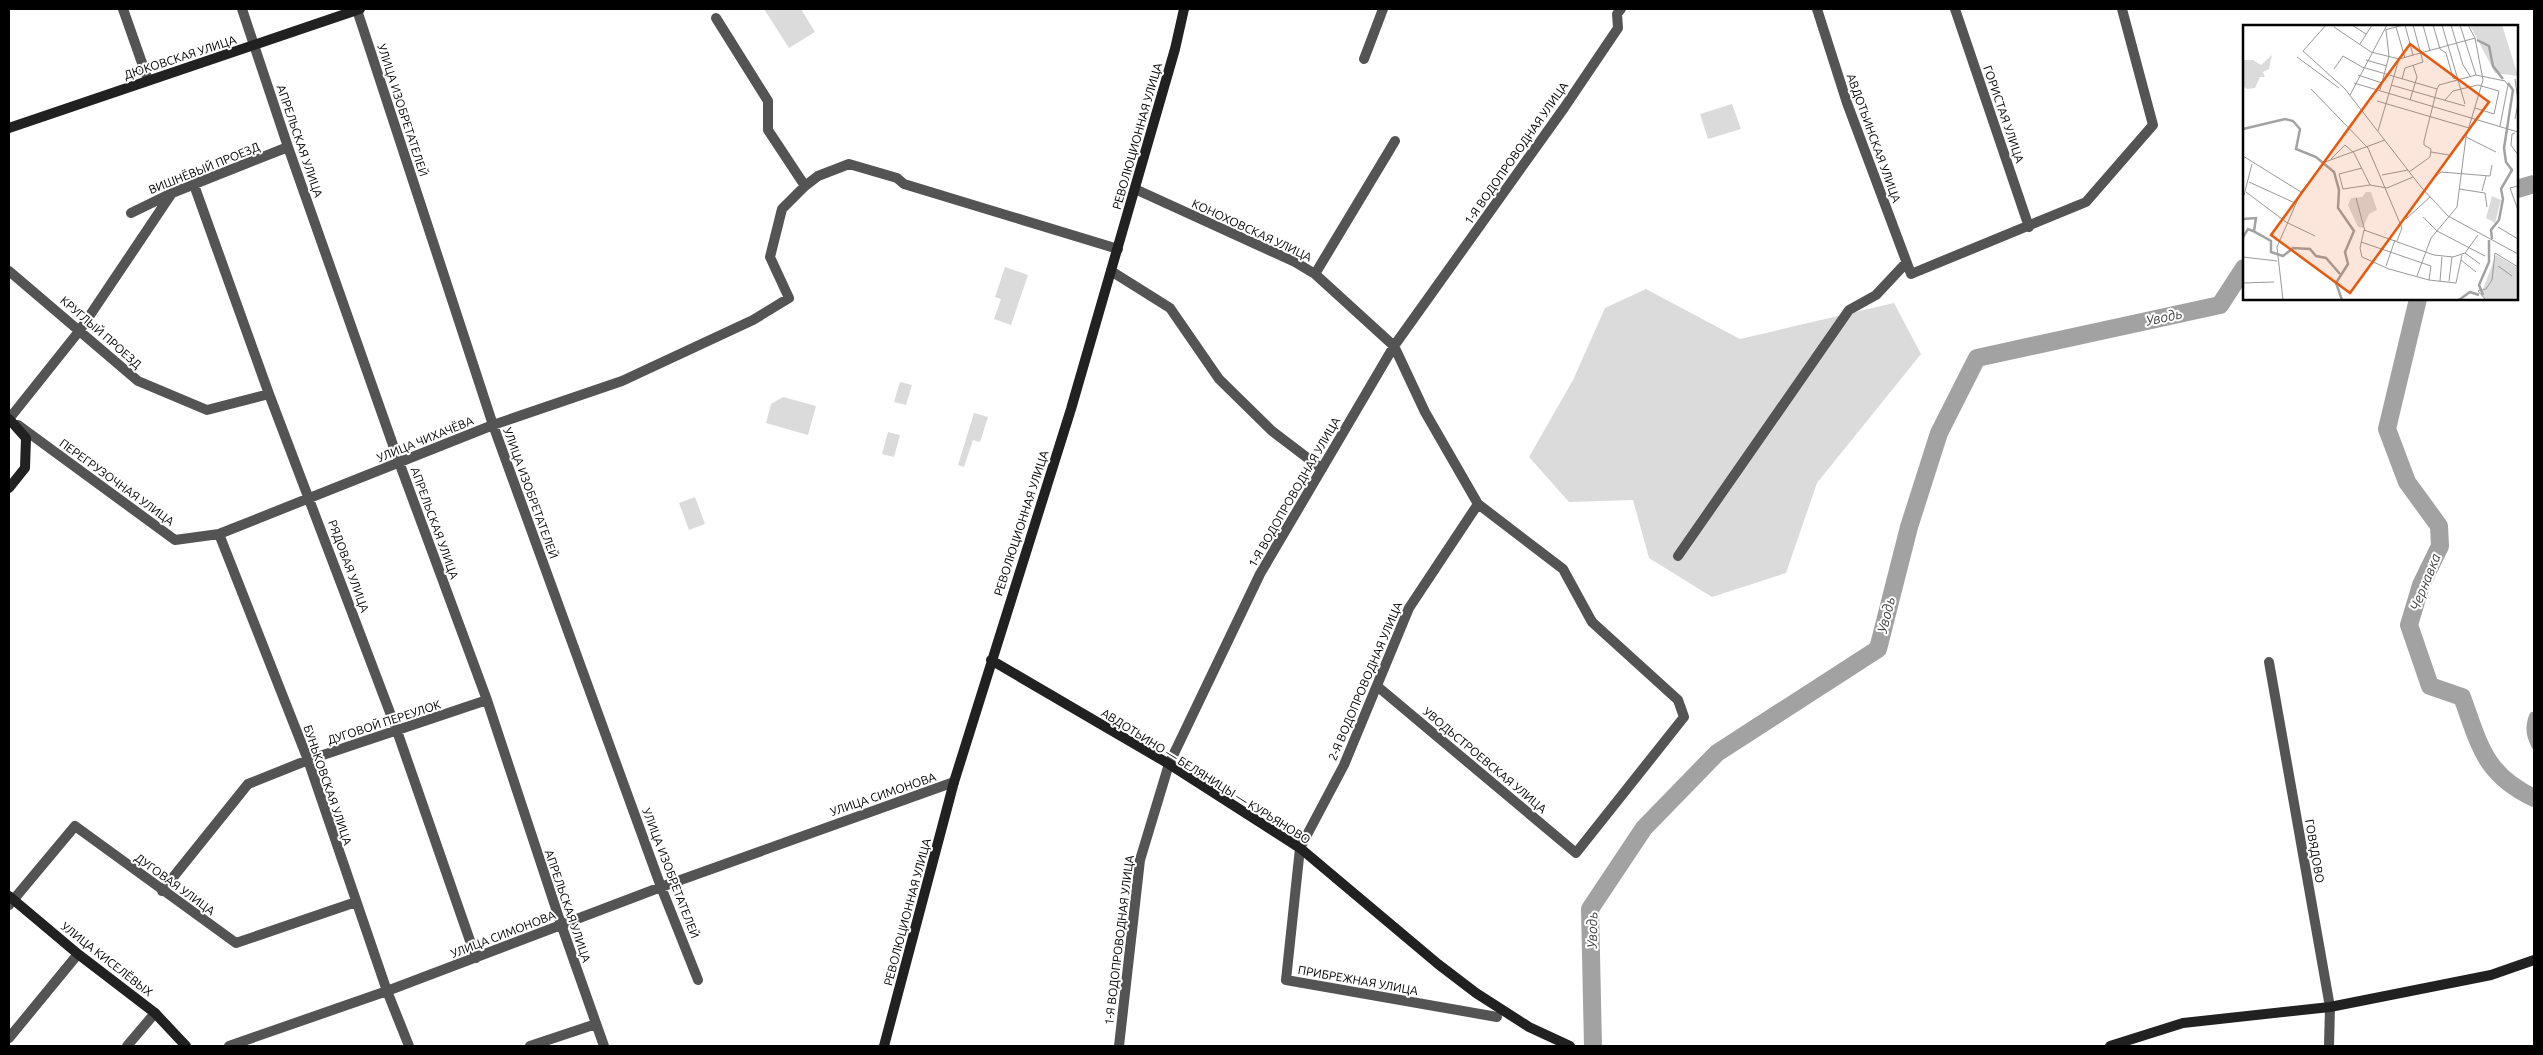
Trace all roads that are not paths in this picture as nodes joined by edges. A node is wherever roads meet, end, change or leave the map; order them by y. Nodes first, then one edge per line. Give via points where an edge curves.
1 (123, 9) edge
2 (242, 9) edge
3 (358, 9) edge
4 (1184, 9) edge
5 (1383, 9) edge
6 (1621, 9) edge
7 (1818, 9) edge
8 (1955, 9) edge
9 (2122, 9) edge
10 (716, 18) dead end
11 (255, 45) junction
12 (1364, 59) dead end
13 (148, 80) junction
14 (9, 128) edge
15 (1396, 141) dead end
16 (288, 147) junction
17 (194, 185) junction
18 (805, 186) junction
19 (1135, 189) junction
20 (172, 193) junction
21 (131, 213) dead end
22 (2029, 227) junction
23 (1118, 249) junction
24 (1906, 263) junction
25 (9, 271) edge
26 (1111, 271) junction
27 (1316, 274) junction
28 (80, 330) junction
29 (1394, 346) junction
30 (269, 394) junction
31 (9, 419) edge
32 (493, 425) junction
33 (399, 462) junction
34 (1322, 469) junction
35 (9, 488) edge
36 (311, 499) junction
37 (1478, 504) junction
38 (219, 534) junction
39 (1678, 556) dead end
40 (991, 660) junction
41 (2269, 662) dead end
42 (1377, 686) junction
43 (487, 700) junction
44 (397, 732) junction
45 (308, 760) junction
46 (1169, 764) junction
47 (954, 782) junction
48 (1300, 848) junction
49 (661, 887) junction
50 (162, 890) junction
51 (10, 900) edge
52 (356, 902) junction
53 (561, 924) junction
54 (78, 954) junction
55 (476, 958) junction
56 (2534, 960) edge
57 (698, 980) dead end
58 (386, 992) junction
59 (2330, 1007) junction
60 (155, 1013) junction
61 (1497, 1017) dead end
62 (596, 1024) junction
63 (9, 1038) edge
64 (127, 1046) edge
65 (186, 1046) edge
66 (229, 1046) edge
67 (409, 1046) edge
68 (530, 1046) edge
69 (604, 1046) edge
70 (884, 1046) edge
71 (1119, 1046) edge
72 (1570, 1046) edge
73 (2110, 1046) edge
74 (2329, 1046) edge

1 - 13 street
2 - 11 street, АПРЕЛЬСКАЯ УЛИЦА
3 - 11 main road, ДЮКОВСКАЯ УЛИЦА
3 - 32 street, УЛИЦА ИЗОБРЕТАТЕЛЕЙ
4 - 19 main road, РЕВОЛЮЦИОННАЯ УЛИЦА
5 - 12 street
6 - 29 street, 1-Я ВОДОПРОВОДНАЯ УЛИЦА via 1617,14 1618,28
7 - 24 street, АВДОТЬИНСКАЯ УЛИЦА via 1847,103
8 - 22 street, ГОРИСТАЯ УЛИЦА
9 - 22 street via 2153,125 2086,202
10 - 18 street via 768,101 768,130
11 - 13 main road, ДЮКОВСКАЯ УЛИЦА
11 - 16 street, АПРЕЛЬСКАЯ УЛИЦА
13 - 14 main road, ДЮКОВСКАЯ УЛИЦА
15 - 27 street
16 - 17 street, ВИШНЁВЫЙ ПРОЕЗД
16 - 33 street, АПРЕЛЬСКАЯ УЛИЦА
17 - 20 street, ВИШНЁВЫЙ ПРОЕЗД
17 - 30 street, РЯДОВАЯ УЛИЦА
18 - 23 street via 818,176 849,164
18 - 32 street, УЛИЦА ЧИХАЧЁВА via 782,210 770,257 789,298 753,320 642,373
19 - 23 main road, РЕВОЛЮЦИОННАЯ УЛИЦА
19 - 27 street, КОНОХОВСКАЯ УЛИЦА
20 - 21 street, ВИШНЁВЫЙ ПРОЕЗД
20 - 28 street
22 - 24 street, АВДОТЬИНСКАЯ УЛИЦА via 1911,274
23 - 26 main road, РЕВОЛЮЦИОННАЯ УЛИЦА
24 - 39 street via 1876,295 1849,310
25 - 28 street, КРУГЛЫЙ ПРОЕЗД
26 - 34 street via 1170,308 1219,379 1272,431
26 - 40 main road, РЕВОЛЮЦИОННАЯ УЛИЦА
27 - 29 street, КОНОХОВСКАЯ УЛИЦА
28 - 30 street, КРУГЛЫЙ ПРОЕЗД via 138,381 206,410
28 - 31 street
29 - 34 street, 1-Я ВОДОПРОВОДНАЯ УЛИЦА
29 - 37 street via 1425,412
30 - 36 street, РЯДОВАЯ УЛИЦА
31 - 35 main road via 26,438 25,468
31 - 38 street, ПЕРЕГРУЗОЧНАЯ УЛИЦА via 175,540
32 - 33 street, УЛИЦА ЧИХАЧЁВА
32 - 49 street, УЛИЦА ИЗОБРЕТАТЕЛЕЙ
33 - 36 street, УЛИЦА ЧИХАЧЁВА
33 - 43 street, АПРЕЛЬСКАЯ УЛИЦА
34 - 46 street, 1-Я ВОДОПРОВОДНАЯ УЛИЦА via 1260,574
36 - 38 street, УЛИЦА ЧИХАЧЁВА
36 - 44 street, РЯДОВАЯ УЛИЦА
37 - 42 street, 2-Я ВОДОПРОВОДНАЯ УЛИЦА via 1409,608
37 - 42 street, УВОДЬСТРОЕВСКАЯ УЛИЦА via 1563,569 1592,622 1678,700 1684,717 1576,853
38 - 45 street, БУНЬКОВСКАЯ УЛИЦА
40 - 46 main road, АВДОТЬИНО — БЕЛЯНИЦЫ — КУРЬЯНОВО
40 - 47 main road, РЕВОЛЮЦИОННАЯ УЛИЦА
41 - 59 street, ГОВЯДОВО
42 - 48 street, 2-Я ВОДОПРОВОДНАЯ УЛИЦА via 1344,765
43 - 44 street, ДУГОВОЙ ПЕРЕУЛОК
43 - 53 street, АПРЕЛЬСКАЯ УЛИЦА
44 - 45 street, ДУГОВОЙ ПЕРЕУЛОК
44 - 55 street, РЯДОВАЯ УЛИЦА
45 - 50 street, ДУГОВОЙ ПЕРЕУЛОК via 248,784
45 - 52 street, БУНЬКОВСКАЯ УЛИЦА
46 - 48 main road, АВДОТЬИНО — БЕЛЯНИЦЫ — КУРЬЯНОВО
46 - 71 street, 1-Я ВОДОПРОВОДНАЯ УЛИЦА via 1140,860
47 - 49 street, УЛИЦА СИМОНОВА
47 - 70 main road, РЕВОЛЮЦИОННАЯ УЛИЦА
48 - 61 street, ПРИБРЕЖНАЯ УЛИЦА via 1286,980
48 - 72 main road, АВДОТЬИНО — БЕЛЯНИЦЫ — КУРЬЯНОВО via 1476,993 1529,1027
49 - 53 street, УЛИЦА СИМОНОВА
49 - 57 street, УЛИЦА ИЗОБРЕТАТЕЛЕЙ
50 - 51 street, ДУГОВАЯ УЛИЦА via 75,826
50 - 52 street, ДУГОВАЯ УЛИЦА via 236,943
51 - 54 main road, УЛИЦА КИСЕЛЁВЫХ
52 - 58 street, БУНЬКОВСКАЯ УЛИЦА
53 - 55 street, УЛИЦА СИМОНОВА
53 - 62 street, АПРЕЛЬСКАЯ УЛИЦА
54 - 60 main road, УЛИЦА КИСЕЛЁВЫХ
54 - 63 street
55 - 58 street, УЛИЦА СИМОНОВА
56 - 59 main road via 2490,975
58 - 66 street, УЛИЦА СИМОНОВА
58 - 67 street, БУНЬКОВСКАЯ УЛИЦА
59 - 73 main road via 2183,1023
59 - 74 street, ГОВЯДОВО
60 - 64 street
60 - 65 main road, УЛИЦА КИСЕЛЁВЫХ
62 - 68 street
62 - 69 street, АПРЕЛЬСКАЯ УЛИЦА

